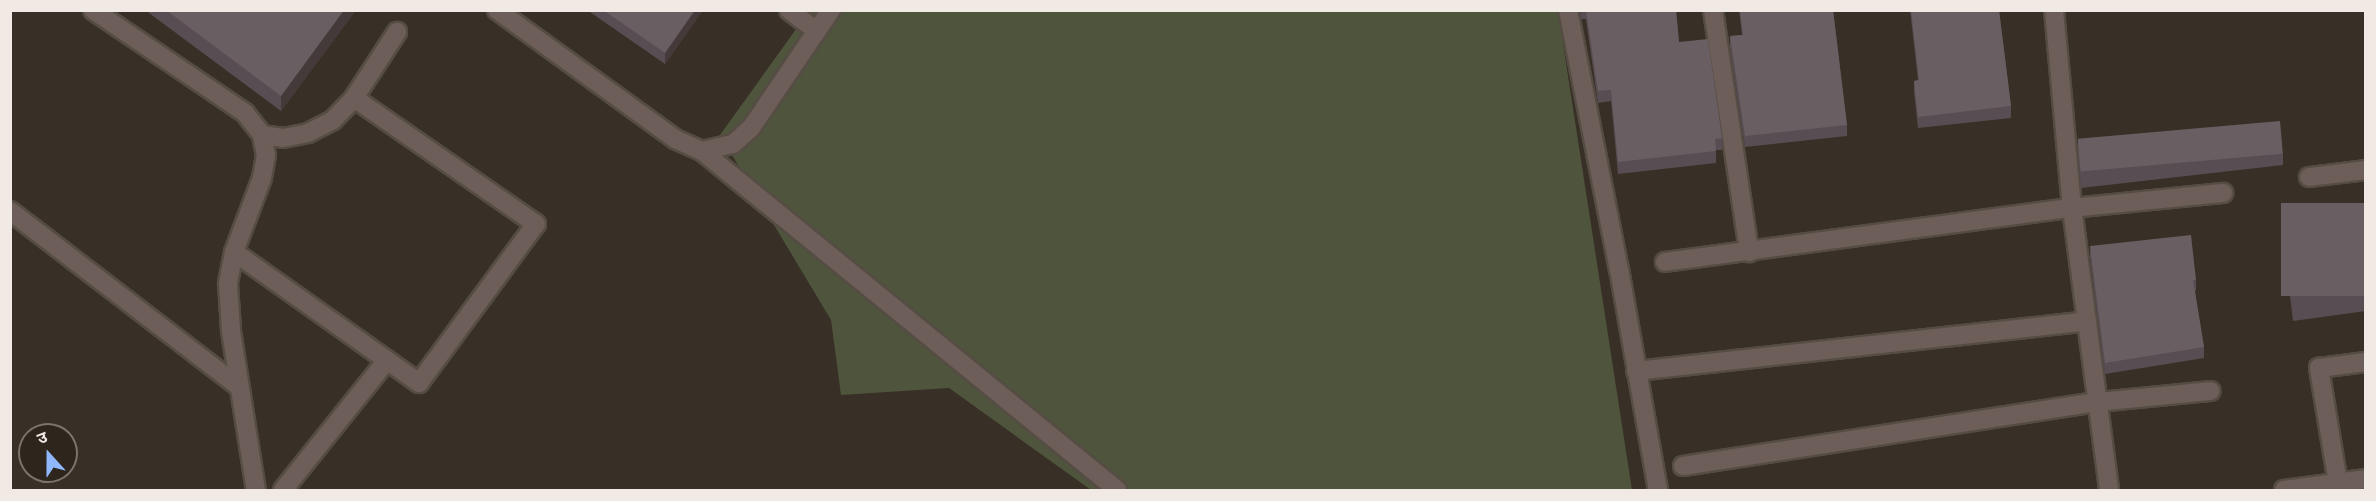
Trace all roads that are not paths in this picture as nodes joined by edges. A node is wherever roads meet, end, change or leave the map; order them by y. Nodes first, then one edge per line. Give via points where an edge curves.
1 (93, 10) edge
2 (497, 10) edge
3 (789, 10) edge
4 (831, 10) edge
5 (1568, 10) edge
6 (1713, 10) edge
7 (2054, 10) edge
8 (817, 31) junction
9 (397, 32) dead end
10 (354, 98) junction
11 (262, 135) junction
12 (702, 151) junction
13 (2366, 170) edge
14 (2309, 177) dead end
15 (2223, 193) dead end
16 (2072, 208) junction
17 (10, 211) edge
18 (234, 252) junction
19 (1749, 252) junction
20 (1665, 262) dead end
21 (2086, 321) junction
22 (387, 360) junction
23 (2366, 362) edge
24 (1636, 371) junction
25 (240, 387) junction
26 (2210, 391) dead end
27 (2098, 402) junction
28 (1683, 466) dead end
29 (2366, 479) edge
30 (2338, 483) junction
31 (256, 490) edge
32 (284, 490) edge
33 (1117, 490) edge
34 (1658, 490) edge
35 (2109, 490) edge
36 (2284, 490) edge

1 - 11 street via 245,113
2 - 12 street via 675,139
3 - 8 street
4 - 8 street
5 - 24 street
6 - 19 street
7 - 16 street
8 - 12 street via 751,128 733,144
9 - 10 street
10 - 11 street via 333,120 308,133 283,138
10 - 22 street via 536,224 419,383
11 - 18 street via 266,155 262,178
12 - 33 street
13 - 14 street
15 - 16 street
16 - 19 street
16 - 21 street
17 - 25 street
18 - 22 street
18 - 25 street via 228,284
19 - 20 street
21 - 24 street
21 - 27 street
22 - 32 street
23 - 30 street via 2319,368
24 - 34 street
25 - 31 street
26 - 27 street
27 - 28 street
27 - 35 street
29 - 30 street
30 - 36 street

